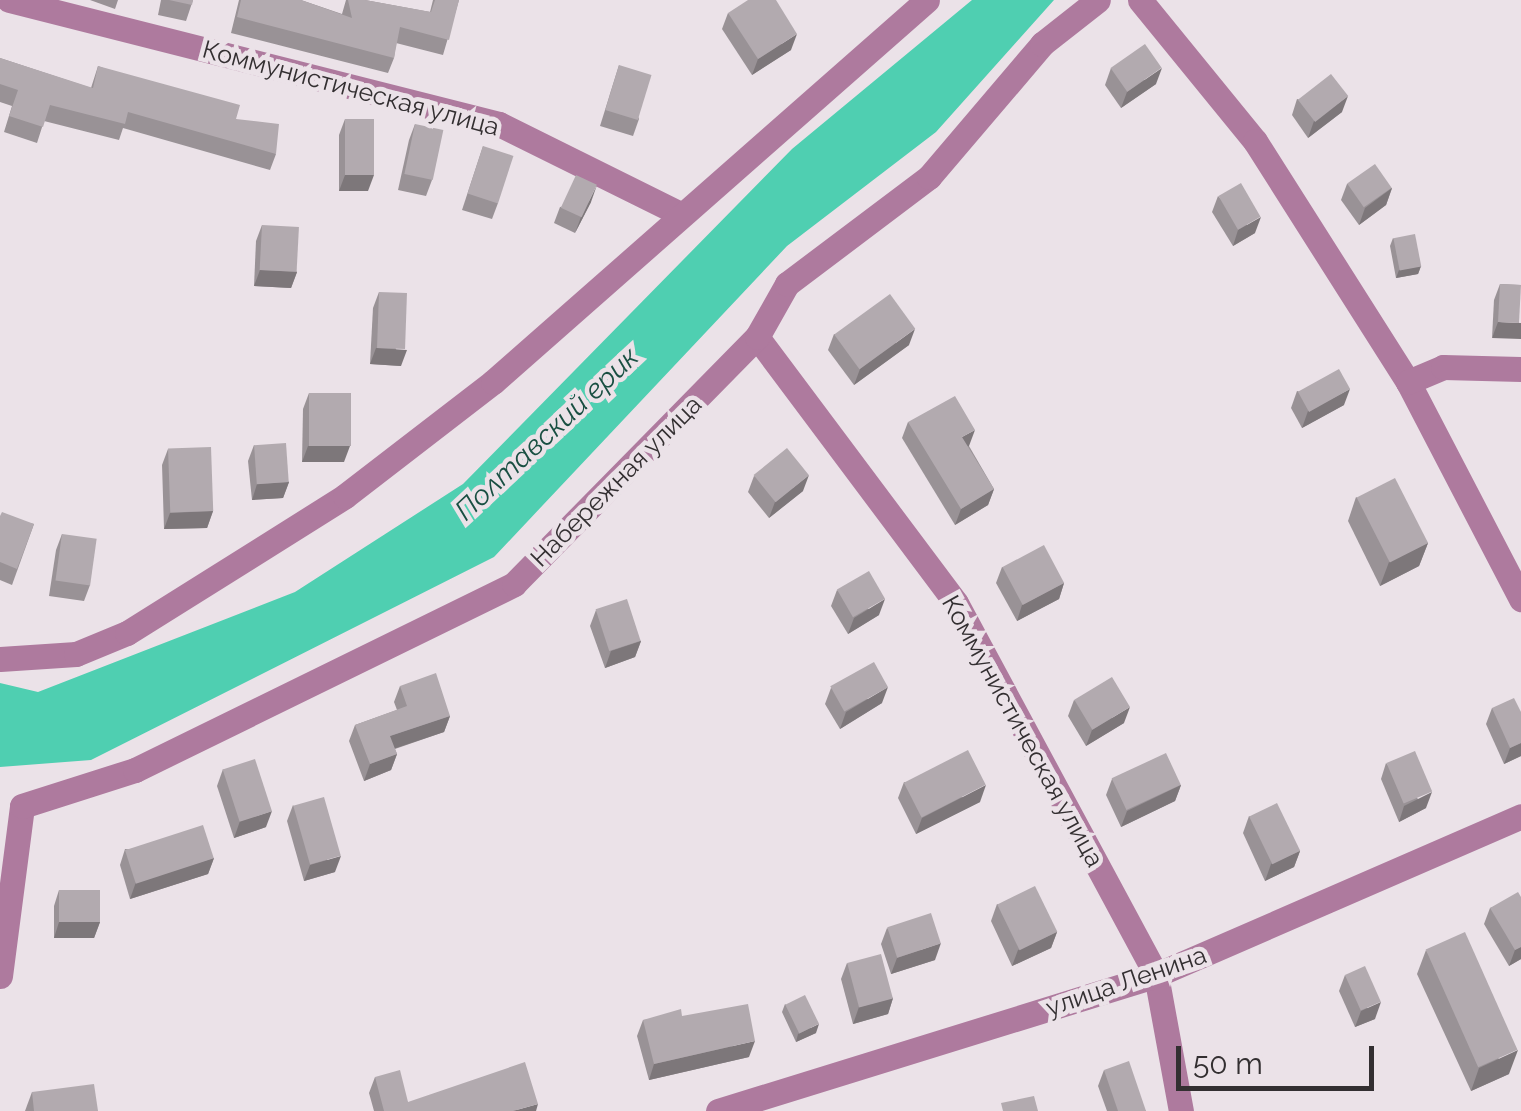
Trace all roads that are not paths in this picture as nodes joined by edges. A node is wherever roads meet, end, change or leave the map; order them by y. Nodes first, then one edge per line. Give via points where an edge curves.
1 (9, 0) edge
2 (927, 0) edge
3 (1098, 0) edge
4 (1140, 0) edge
5 (678, 213) junction
6 (757, 337) junction
7 (1521, 368) edge
8 (1408, 382) junction
9 (1521, 599) edge
10 (0, 659) edge
11 (1521, 816) edge
12 (1156, 975) junction
13 (0, 976) edge
14 (718, 1111) edge
15 (1181, 1111) edge

1 - 5 street, Коммунистическая улица via 499,124
2 - 5 street
3 - 6 street, Набережная улица via 1042,44 929,177 787,284
4 - 8 street via 1255,141
5 - 10 street via 493,382 345,496 127,633 76,654
6 - 12 street, Коммунистическая улица via 956,603
6 - 13 street, Набережная улица via 514,584 135,770 22,806
7 - 8 street via 1443,367
8 - 9 street
11 - 12 street, улица Ленина
12 - 14 street, улица Ленина
12 - 15 street, Коммунистическая улица

